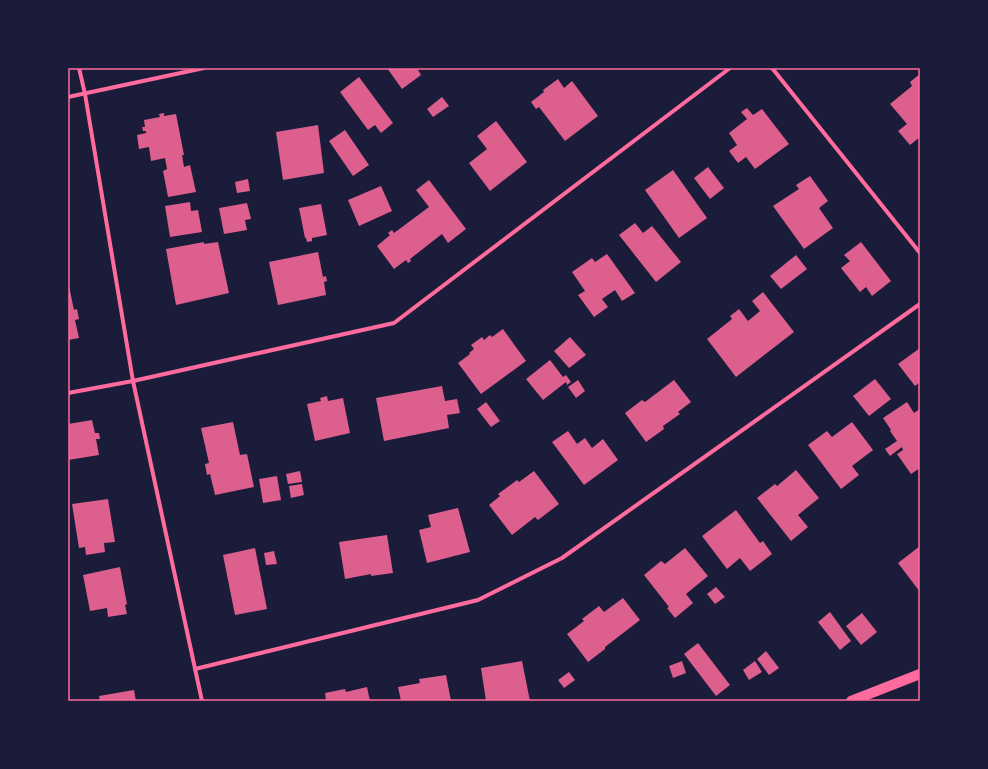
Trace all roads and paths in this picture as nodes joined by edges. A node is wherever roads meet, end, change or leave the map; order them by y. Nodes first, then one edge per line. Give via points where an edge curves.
1 (79, 68) edge
2 (204, 68) edge
3 (730, 68) edge
4 (772, 68) edge
5 (85, 94) junction
6 (68, 97) edge
7 (920, 253) edge
8 (920, 304) edge
9 (133, 381) junction
10 (68, 393) edge
11 (195, 669) junction
12 (920, 674) edge
13 (202, 701) edge
14 (851, 701) edge

1 - 5 street
2 - 5 street
3 - 9 street via 394,323
4 - 7 street
5 - 6 street
5 - 9 street
8 - 11 street via 562,558 478,600
9 - 10 street
9 - 11 street
11 - 13 street
12 - 14 main road

